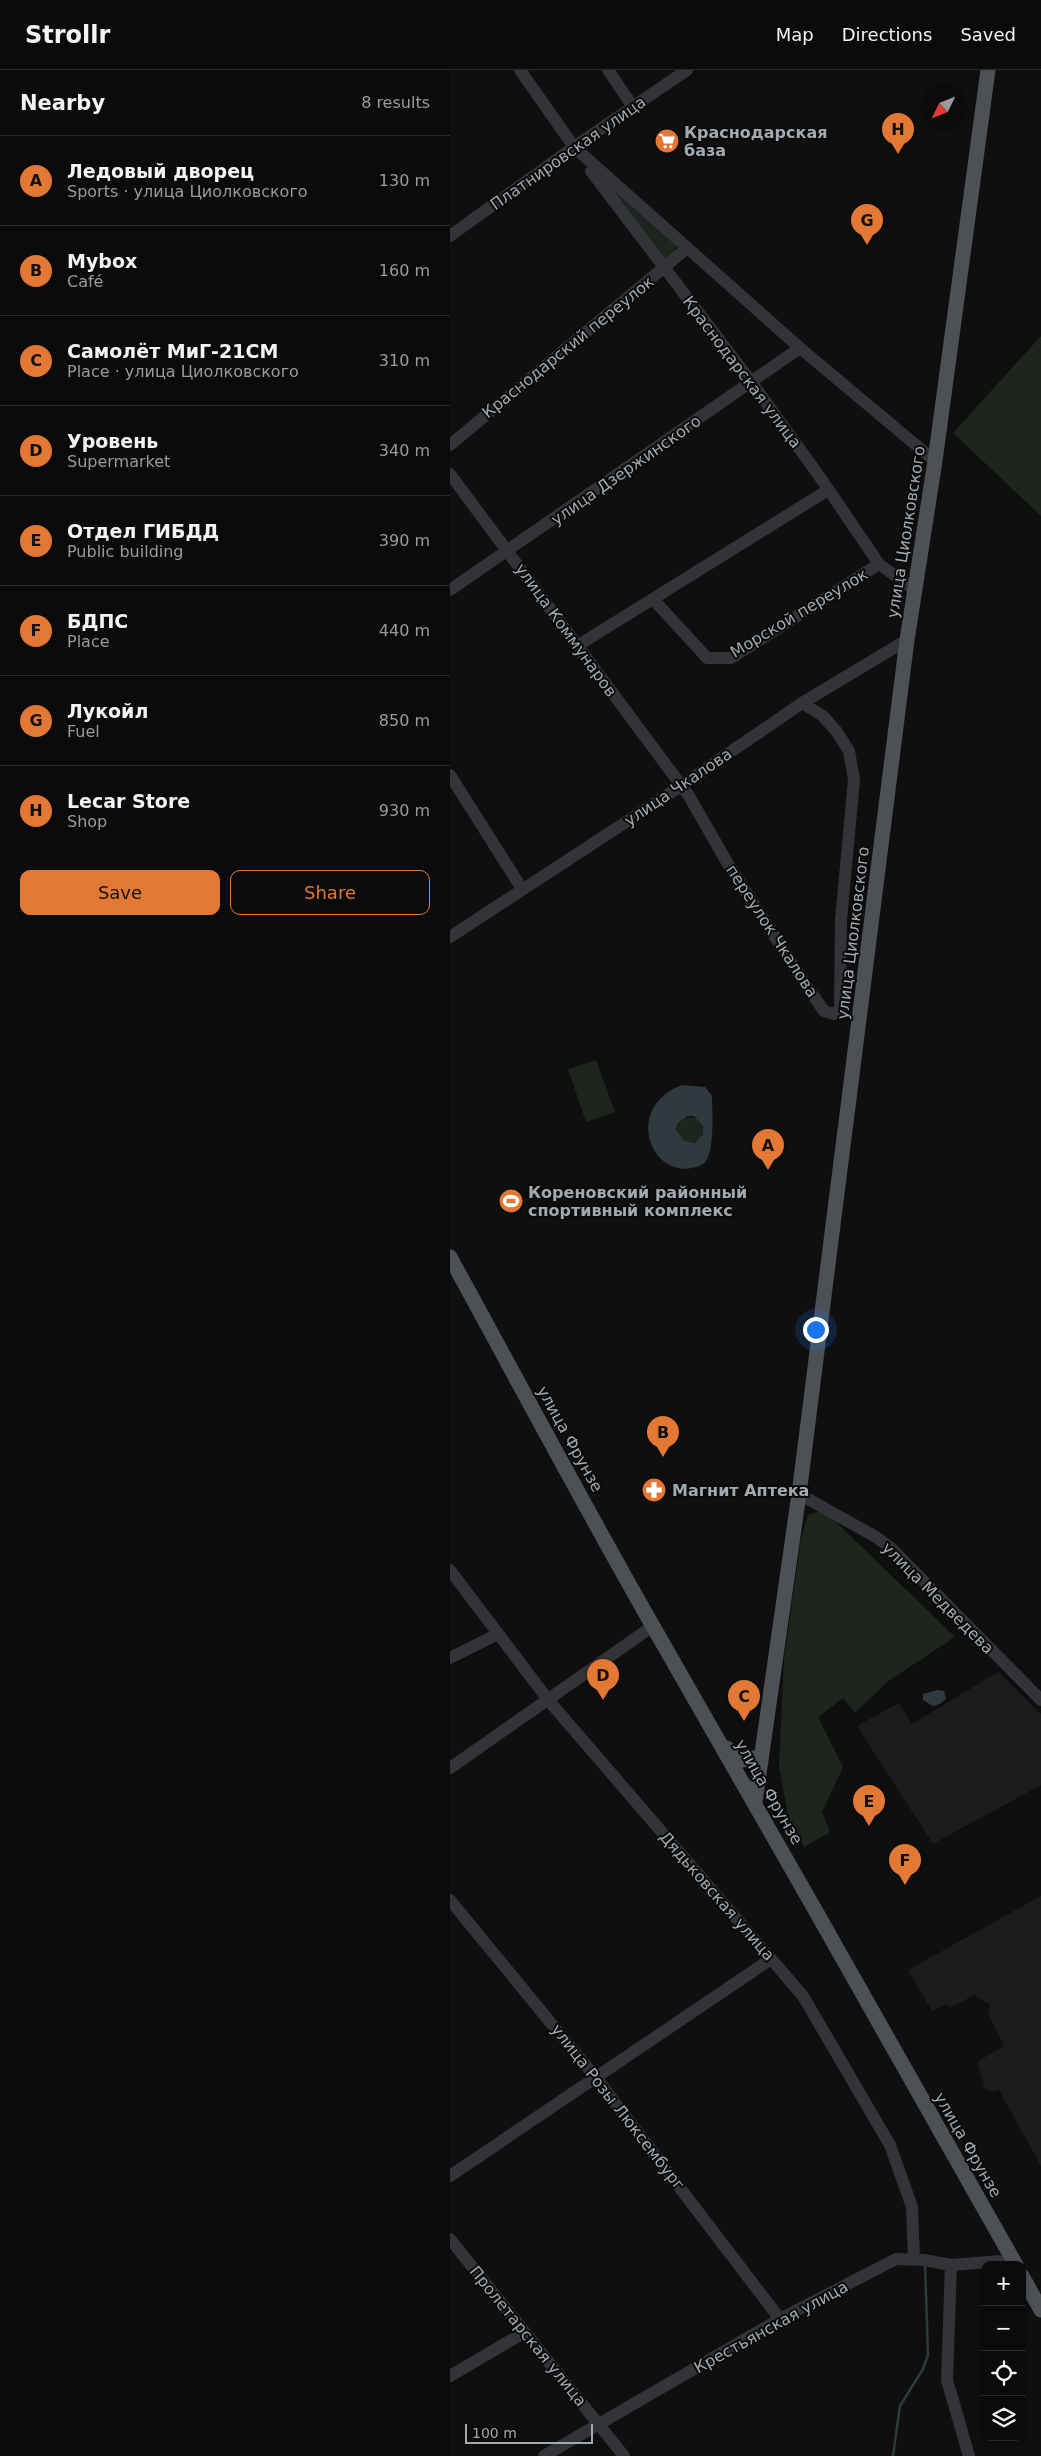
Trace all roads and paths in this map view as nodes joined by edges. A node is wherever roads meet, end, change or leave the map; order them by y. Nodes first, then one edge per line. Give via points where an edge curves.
1 (520, 70) edge
2 (608, 70) edge
3 (687, 70) edge
4 (988, 70) edge
5 (633, 107) junction
6 (574, 147) junction
7 (450, 236) edge
8 (686, 249) junction
9 (664, 268) junction
10 (800, 348) junction
11 (752, 383) junction
12 (450, 444) edge
13 (935, 461) junction
14 (450, 474) edge
15 (828, 490) junction
16 (508, 551) junction
17 (879, 564) junction
18 (450, 590) edge
19 (915, 590) junction
20 (653, 599) junction
21 (907, 640) junction
22 (577, 646) junction
23 (802, 703) junction
24 (450, 776) edge
25 (681, 786) junction
26 (522, 889) junction
27 (450, 937) edge
28 (450, 1257) edge
29 (799, 1494) junction
30 (450, 1570) edge
31 (653, 1626) junction
32 (498, 1634) junction
33 (450, 1658) edge
34 (549, 1700) junction
35 (1041, 1700) edge
36 (720, 1742) junction
37 (761, 1757) junction
38 (450, 1768) edge
39 (756, 1802) junction
40 (450, 1900) edge
41 (771, 1959) junction
42 (596, 2078) junction
43 (450, 2176) edge
44 (450, 2239) edge
45 (914, 2259) junction
46 (1013, 2261) edge
47 (981, 2264) edge
48 (951, 2265) junction
49 (1026, 2283) edge
50 (1041, 2310) edge
51 (780, 2319) junction
52 (525, 2332) junction
53 (450, 2376) edge
54 (600, 2425) junction
55 (544, 2456) edge
56 (624, 2456) edge
57 (969, 2456) edge

1 - 6 street, Краснодарская улица
2 - 5 street
3 - 5 street, Платнировская улица
4 - 13 main road, улица Циолковского
5 - 6 street, Платнировская улица
6 - 7 street, Платнировская улица
6 - 8 street, Краснодарская улица
6 - 9 street, Краснодарская улица
8 - 9 street, Краснодарский переулок
8 - 10 street, Краснодарская улица
9 - 11 street, Краснодарская улица
9 - 12 street, Краснодарский переулок
10 - 11 street, улица Дзержинского
10 - 13 street, Краснодарская улица
11 - 15 street, Краснодарская улица
11 - 16 street, улица Дзержинского
13 - 19 main road, улица Циолковского
14 - 16 street, улица Коммунаров
15 - 17 street, Краснодарская улица
15 - 20 street
16 - 18 street, улица Дзержинского
16 - 22 street, улица Коммунаров
17 - 19 street, Краснодарская улица
17 - 20 street, Морской переулок via 731,658 707,658
19 - 21 main road, улица Циолковского
20 - 22 street
21 - 23 street, улица Чкалова
21 - 29 main road, улица Циолковского
22 - 25 street, улица Коммунаров
23 - 25 street, улица Чкалова
23 - 25 street, переулок Чкалова via 823,716 837,732 849,751 854,780 840,920 840,1009 834,1014 824,1010 808,988
24 - 26 street
25 - 26 street, улица Чкалова
26 - 27 street, улица Чкалова
28 - 31 main road, улица Фрунзе
29 - 35 street, улица Медведева via 892,1548
29 - 37 main road, улица Циолковского
30 - 32 street, Дядьковская улица
31 - 34 street
31 - 36 main road, улица Фрунзе
32 - 33 street
32 - 34 street, Дядьковская улица
34 - 38 street
34 - 41 street, Дядьковская улица
36 - 37 main road via 742,1760
36 - 39 main road, улица Фрунзе
37 - 39 main road, улица Циолковского
39 - 46 main road, улица Фрунзе
40 - 42 street, улица Розы Люксембург
41 - 42 street
41 - 45 street, Дядьковская улица via 803,1996 890,2145 912,2207
42 - 43 street
42 - 51 street, улица Розы Люксембург
44 - 52 street, Пролетарская улица
45 - 48 street, Крестьянская улица
45 - 51 street, Крестьянская улица via 896,2259
47 - 48 street, Крестьянская улица
48 - 57 street via 947,2380
49 - 50 main road
51 - 54 street, Крестьянская улица
52 - 53 street
52 - 54 street, Пролетарская улица
54 - 55 street, Крестьянская улица
54 - 56 street, Пролетарская улица

